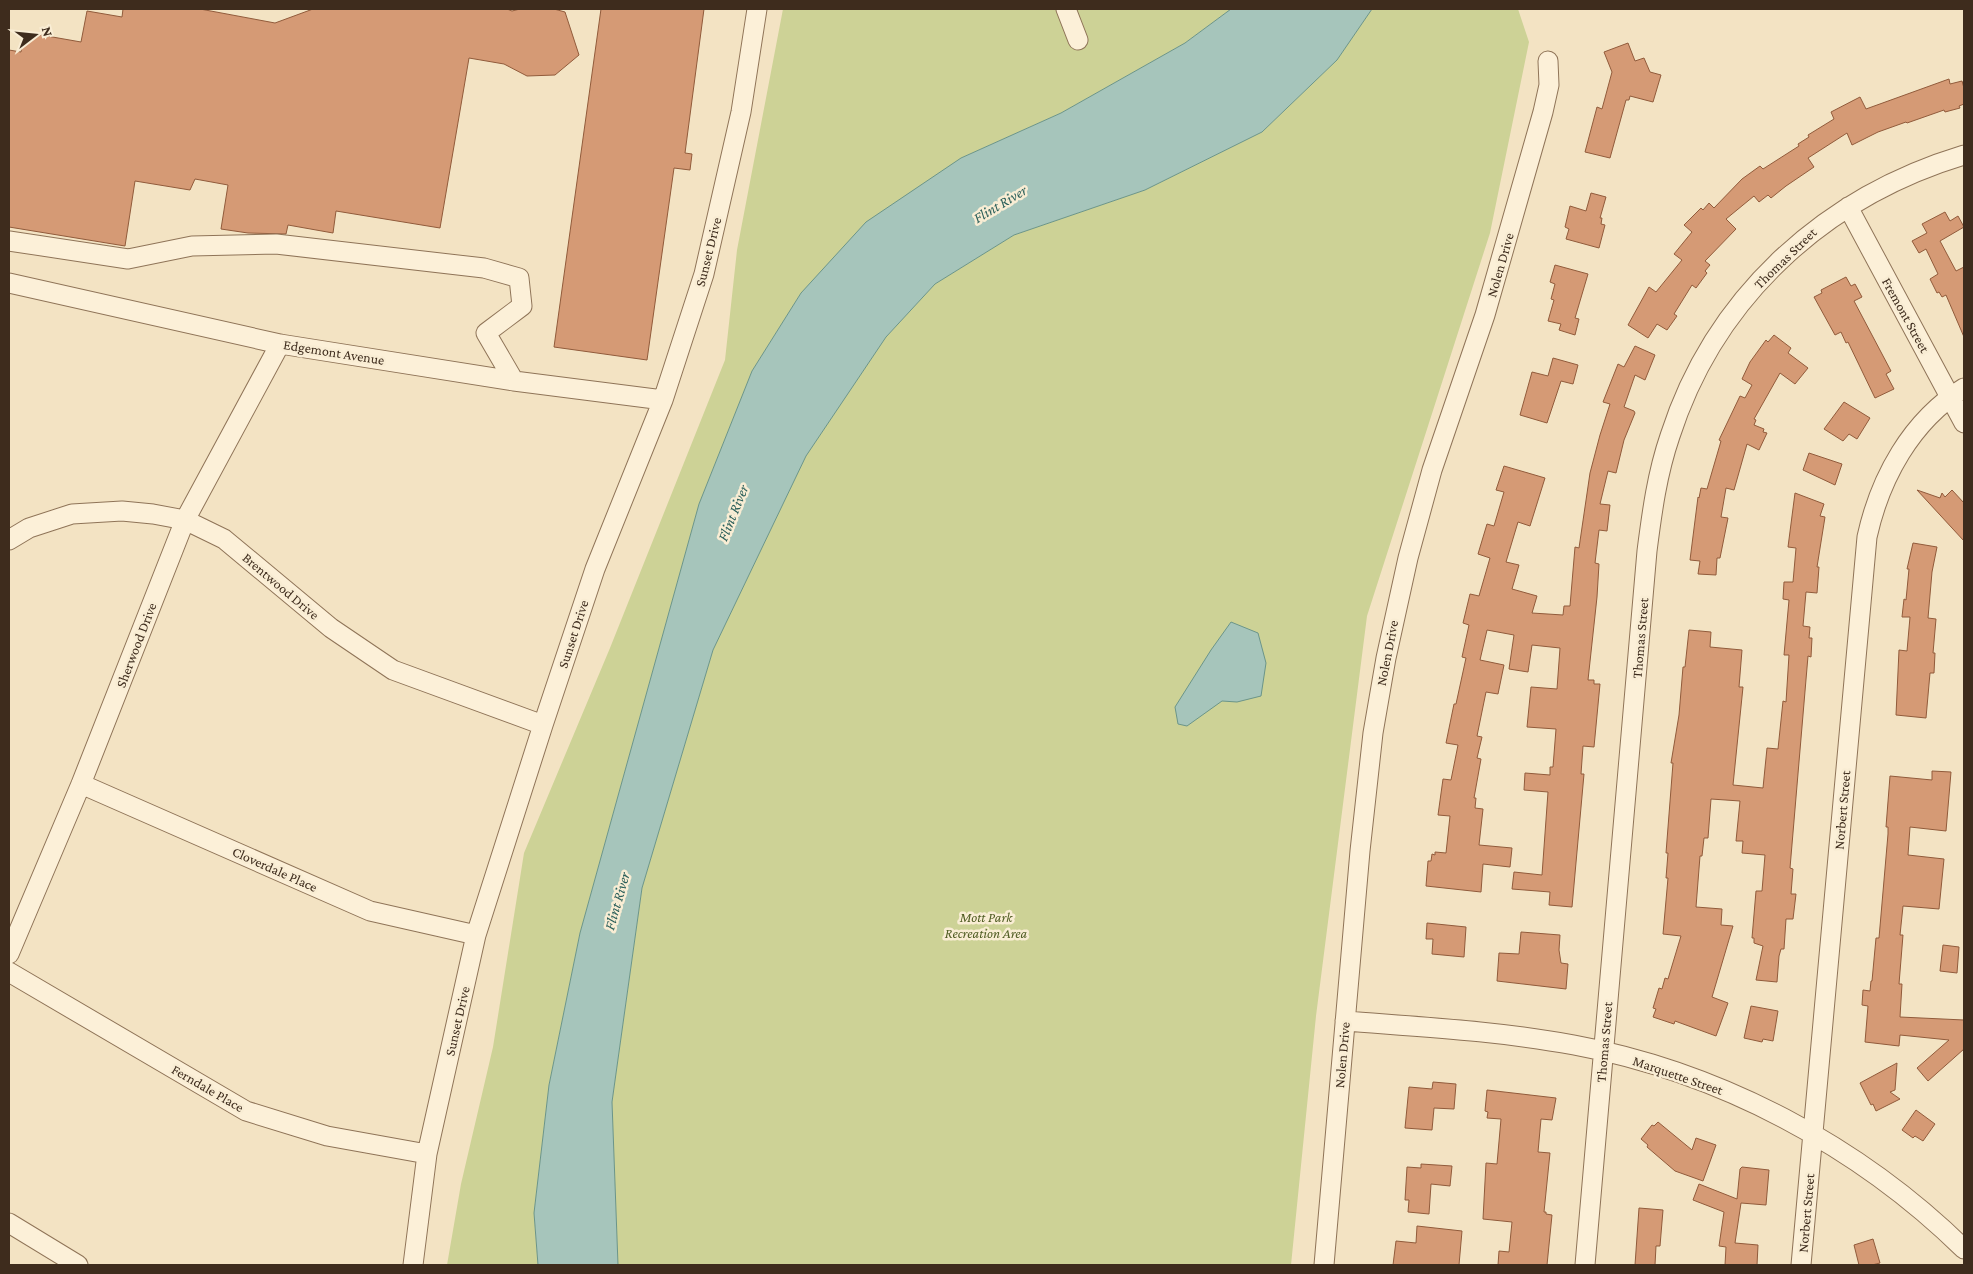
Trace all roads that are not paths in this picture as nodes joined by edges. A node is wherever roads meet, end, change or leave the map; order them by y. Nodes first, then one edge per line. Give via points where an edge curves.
1 (757, 9) edge
2 (1066, 9) edge
3 (1078, 40) dead end
4 (1548, 61) dead end
5 (1964, 155) edge
6 (1848, 207) junction
7 (9, 240) edge
8 (9, 283) edge
9 (280, 344) junction
10 (514, 381) junction
11 (1957, 393) edge
12 (663, 400) junction
13 (1964, 423) edge
14 (185, 520) junction
15 (9, 540) edge
16 (543, 725) junction
17 (81, 784) junction
18 (476, 935) junction
19 (9, 954) edge
20 (9, 972) edge
21 (1345, 1021) junction
22 (1603, 1051) junction
23 (1813, 1135) junction
24 (427, 1154) junction
25 (9, 1223) edge
26 (1964, 1248) edge
27 (78, 1265) edge
28 (413, 1265) edge
29 (1324, 1265) edge
30 (1585, 1265) edge
31 (1802, 1265) edge

1 - 12 street, Sunset Drive via 741,112 704,274
2 - 3 street
4 - 21 street, Nolen Drive via 1549,85 1543,112 1485,315 1432,470 1392,630 1373,733
5 - 6 street, Thomas Street via 1901,178
6 - 11 street, Fremont Street
6 - 22 street, Thomas Street via 1784,256 1729,319 1685,395 1664,455 1647,551
7 - 10 street via 128,260 192,246 276,244 484,268 519,278 522,306 486,333
8 - 9 street, Edgemont Avenue
9 - 10 street, Edgemont Avenue
9 - 14 street, Sherwood Drive
10 - 12 street, Edgemont Avenue
11 - 13 street, Fremont Street
11 - 23 street, Norbert Street via 1924,421 1893,464 1879,493 1867,537
12 - 16 street, Sunset Drive via 595,569
14 - 15 street, Brentwood Drive via 122,511 72,514 29,528
14 - 16 street, Brentwood Drive via 224,539 331,628 393,670
14 - 17 street, Sherwood Drive
16 - 18 street, Sunset Drive
17 - 18 street, Cloverdale Place via 370,911
17 - 19 street, Sherwood Drive
18 - 24 street, Sunset Drive
20 - 24 street, Ferndale Place via 246,1111 327,1136
21 - 22 street, Marquette Street via 1501,1035
21 - 29 street, Nolen Drive
22 - 23 street, Marquette Street via 1708,1084
22 - 30 street, Thomas Street
23 - 26 street, Marquette Street via 1897,1190
23 - 31 street, Norbert Street
24 - 28 street, Sunset Drive
25 - 27 street

